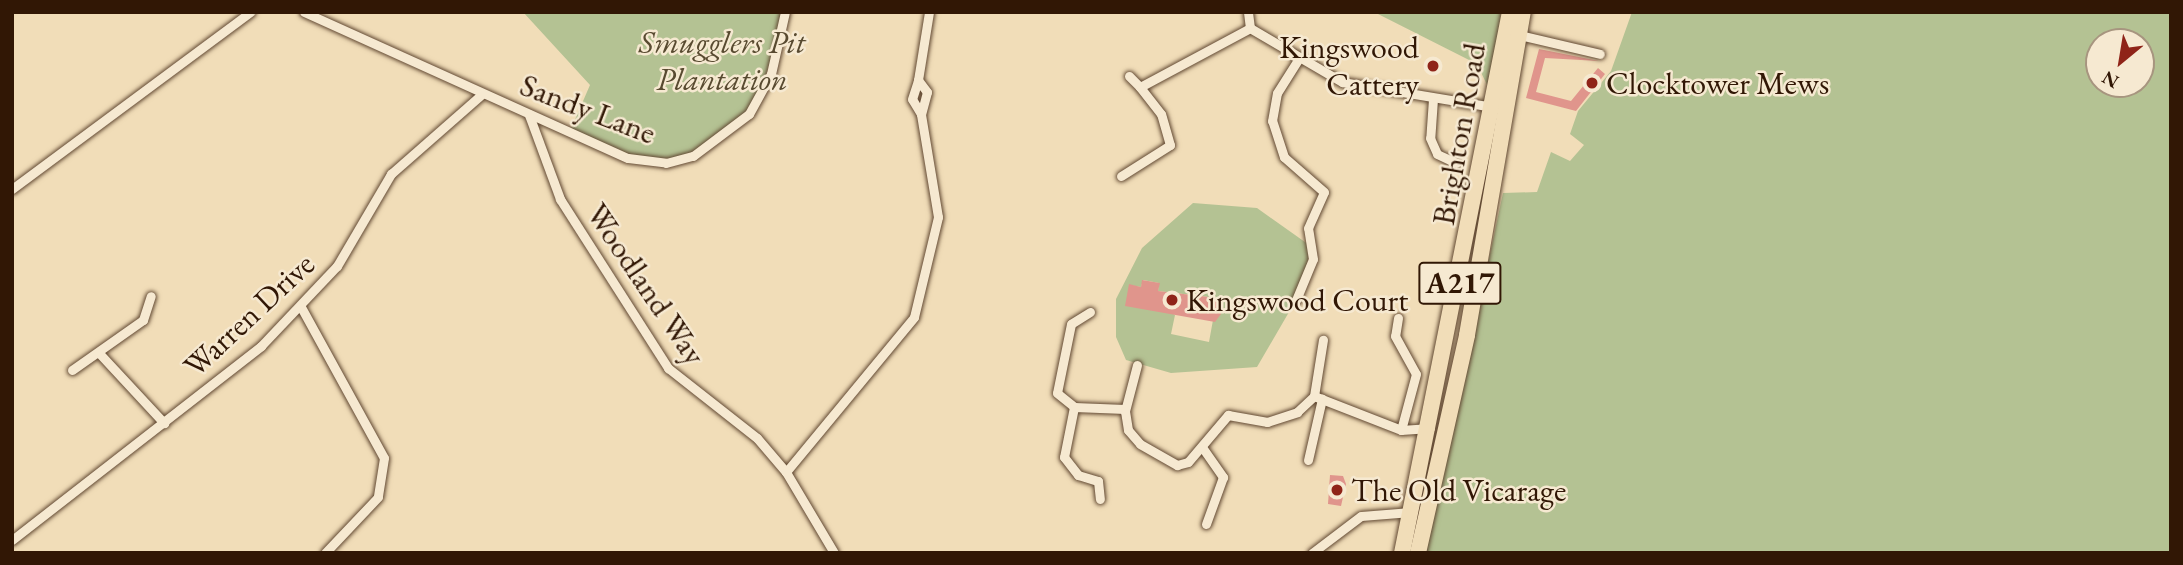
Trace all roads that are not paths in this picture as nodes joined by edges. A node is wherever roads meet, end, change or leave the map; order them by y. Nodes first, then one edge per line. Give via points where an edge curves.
1 (250, 12) edge
2 (304, 12) edge
3 (785, 12) edge
4 (929, 12) edge
5 (1248, 12) edge
6 (1510, 12) edge
7 (1523, 12) edge
8 (1250, 28) junction
9 (1519, 35) junction
10 (1600, 54) dead end
11 (1299, 58) junction
12 (1129, 75) dead end
13 (918, 80) junction
14 (1140, 87) junction
15 (482, 94) junction
16 (1433, 99) junction
17 (1494, 107) junction
18 (921, 114) junction
19 (528, 115) junction
20 (1457, 163) dead end
21 (1121, 176) dead end
22 (12, 189) edge
23 (150, 296) dead end
24 (1296, 300) dead end
25 (301, 307) junction
26 (1090, 312) dead end
27 (1398, 318) dead end
28 (1323, 340) dead end
29 (99, 353) junction
30 (1136, 365) dead end
31 (72, 370) dead end
32 (1318, 398) junction
33 (1074, 407) junction
34 (1125, 409) junction
35 (164, 423) junction
36 (1430, 428) junction
37 (1401, 430) junction
38 (1202, 447) junction
39 (1308, 460) dead end
40 (786, 472) junction
41 (1100, 499) dead end
42 (1411, 512) junction
43 (1206, 524) dead end
44 (12, 540) edge
45 (326, 553) edge
46 (834, 553) edge
47 (1312, 553) edge
48 (1402, 553) edge
49 (1418, 553) edge

1 - 22 street
2 - 15 street, Sandy Lane
3 - 19 street, Sandy Lane via 757,104 693,156 666,163 637,160
4 - 13 street
5 - 8 street
6 - 17 highway, Brighton Road / A217
7 - 9 highway, Brighton Road / A217
8 - 11 street
8 - 14 street
9 - 10 street
9 - 49 highway, Brighton Road / A217 via 1466,335
11 - 16 street via 1342,82
11 - 24 street via 1277,93 1272,121 1284,157 1324,192 1308,229 1313,259
12 - 14 street
13 - 18 street via 926,92
13 - 18 street via 911,94
14 - 21 street via 1161,114 1170,145
15 - 19 street, Sandy Lane
15 - 25 street, Warren Drive via 391,174 351,245
16 - 17 street
16 - 20 street via 1430,138 1437,155
17 - 36 highway, Brighton Road / A217
18 - 40 street via 938,217 921,299 897,343
19 - 40 street, Woodland Way via 560,199 668,368 757,438
23 - 29 street via 143,320
25 - 35 street, Warren Drive
25 - 45 street via 384,458 378,497
26 - 33 street via 1072,324 1057,389
27 - 37 street via 1395,336 1416,374
28 - 32 street
29 - 31 street
29 - 35 street
30 - 34 street
32 - 37 street
32 - 38 street via 1297,412 1267,422 1233,412
32 - 39 street
33 - 34 street
33 - 41 street via 1064,457 1078,475 1098,481
34 - 38 street via 1135,440 1172,463 1185,464
35 - 44 street, Warren Drive
36 - 37 street
36 - 42 highway, Brighton Road / A217
38 - 43 street via 1223,477
40 - 46 street, Woodland Way
42 - 47 street via 1361,516
42 - 48 highway, Brighton Road / A217

